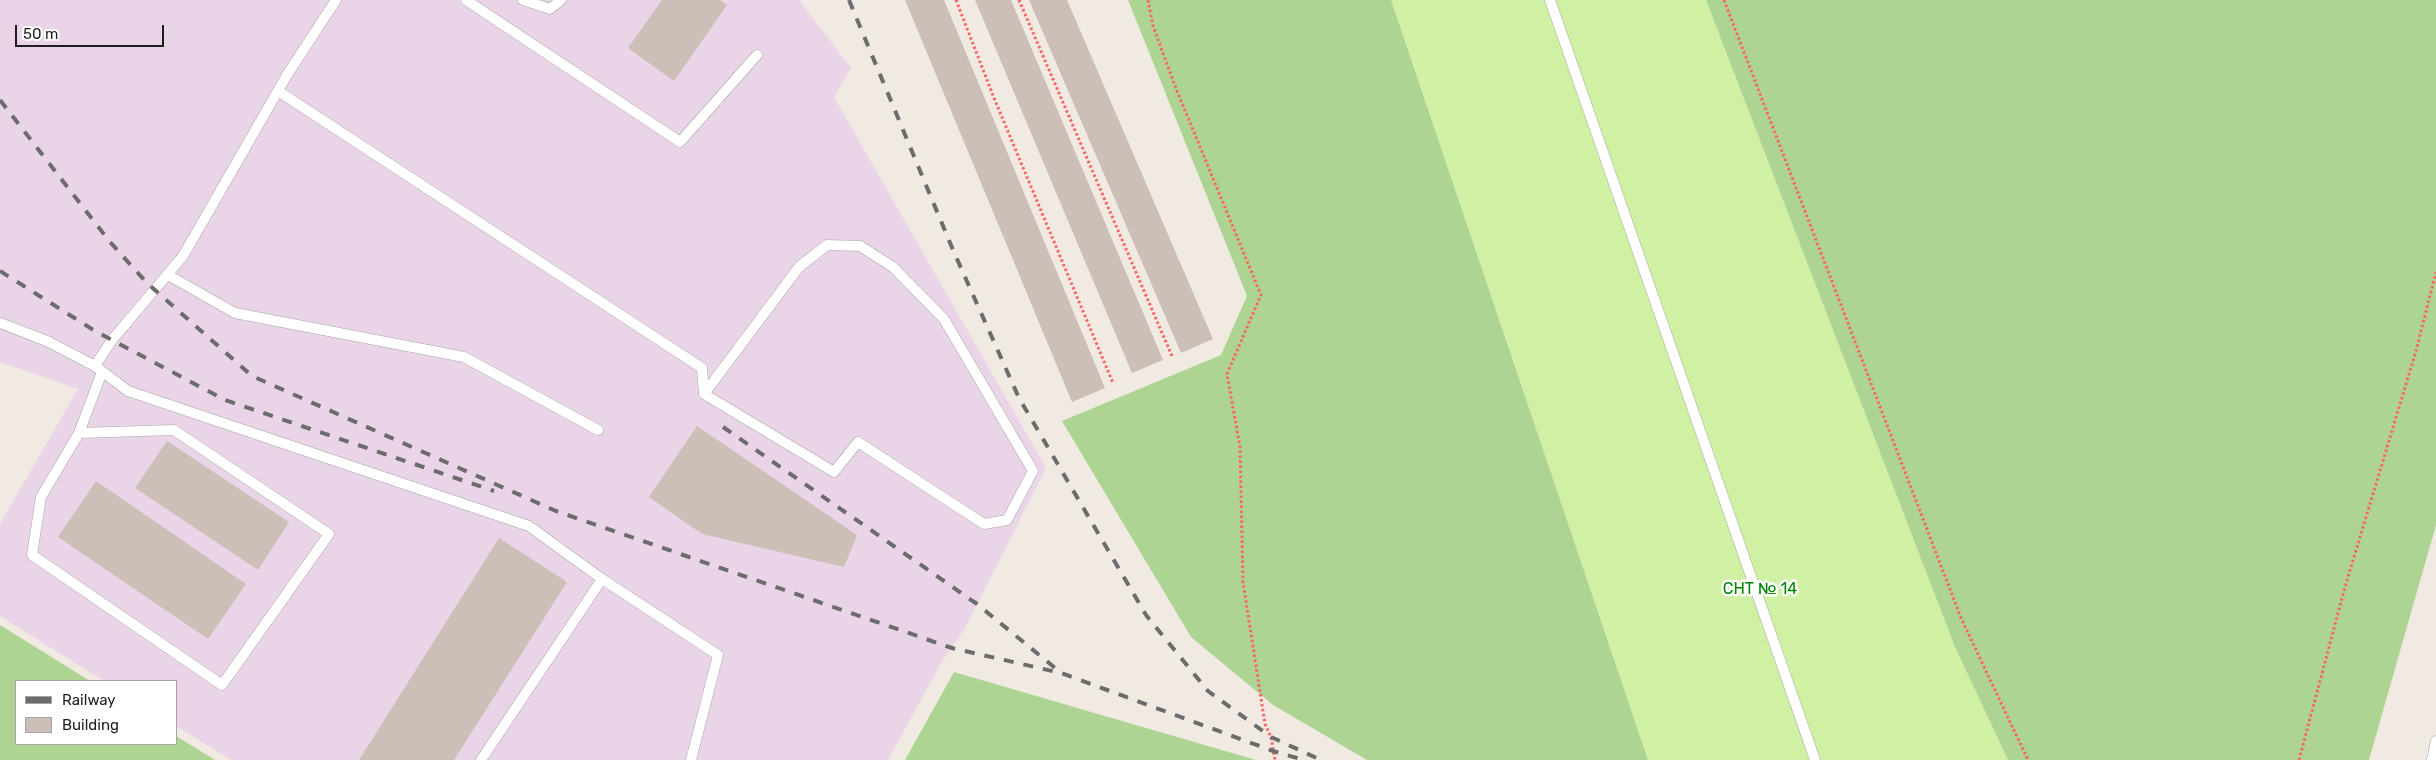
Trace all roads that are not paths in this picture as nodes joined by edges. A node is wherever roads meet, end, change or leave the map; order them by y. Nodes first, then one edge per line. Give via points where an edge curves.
1 (336, 0) edge
2 (466, 0) edge
3 (523, 0) edge
4 (561, 0) edge
5 (1550, 0) edge
6 (757, 55) dead end
7 (278, 91) junction
8 (168, 275) junction
9 (0, 323) edge
10 (98, 369) junction
11 (704, 394) junction
12 (598, 430) dead end
13 (79, 433) junction
14 (602, 580) junction
15 (2436, 741) edge
16 (481, 760) edge
17 (690, 760) edge
18 (1815, 760) edge
19 (2432, 760) edge

1 - 7 lane
2 - 6 lane via 680,142
3 - 4 lane via 550,9
5 - 18 lane
7 - 8 lane via 183,256
7 - 11 lane via 702,368
8 - 10 lane via 112,340
8 - 12 lane via 235,313 464,357
9 - 10 lane via 47,341
10 - 13 lane
10 - 14 lane via 128,391 529,526
11 - 11 lane via 834,472 858,442 984,524 1007,520 1033,471 944,319 893,267 860,246 827,245 799,267
13 - 13 lane via 41,497 32,555 222,685 329,534 174,430
14 - 16 lane
14 - 17 lane via 718,655
15 - 19 lane

